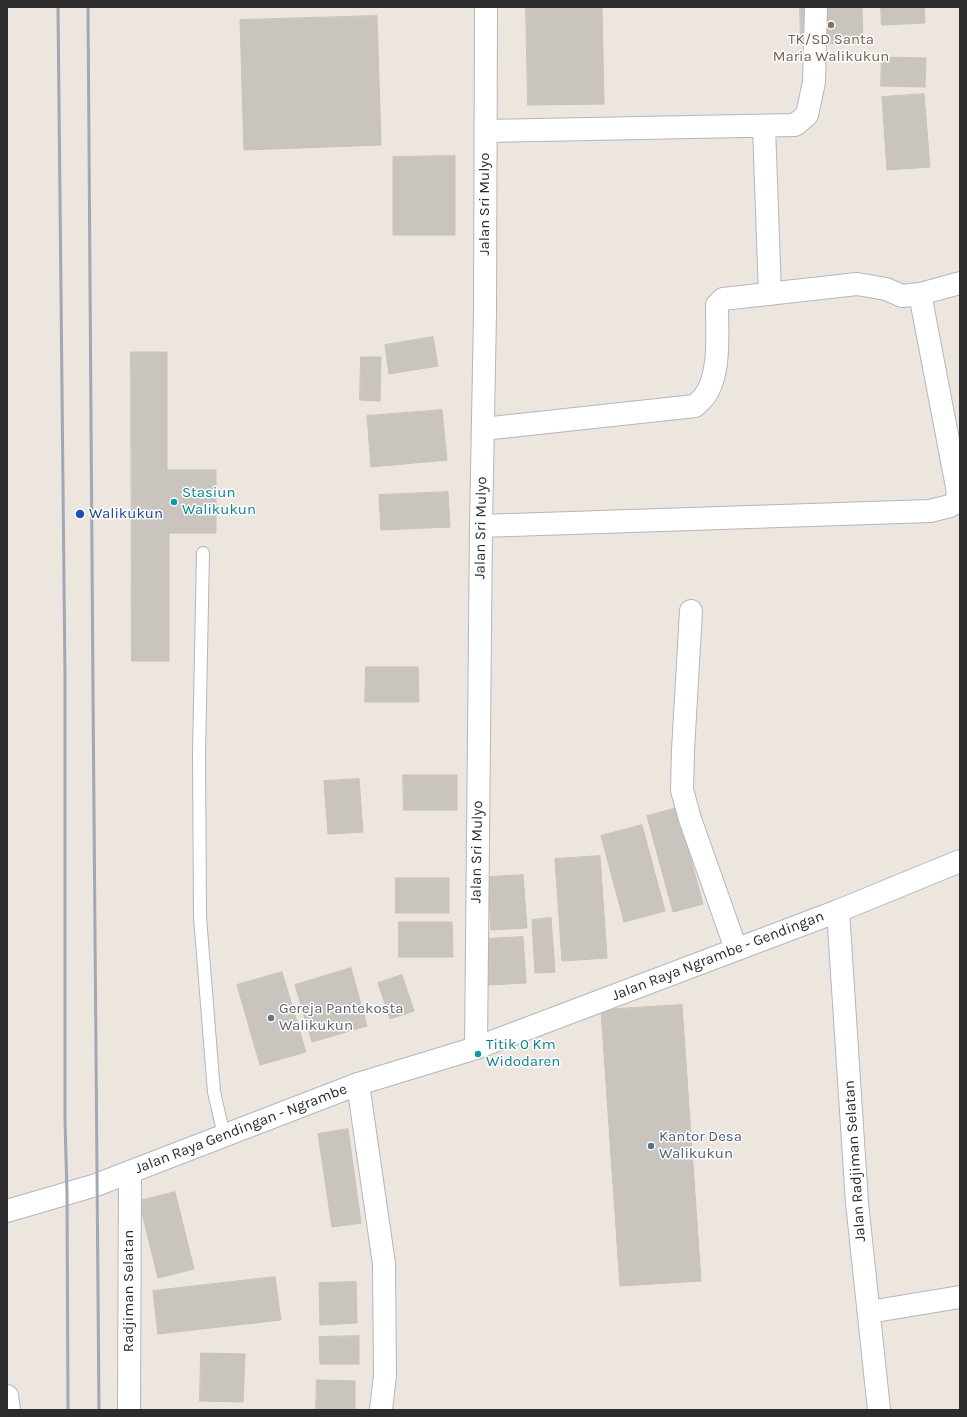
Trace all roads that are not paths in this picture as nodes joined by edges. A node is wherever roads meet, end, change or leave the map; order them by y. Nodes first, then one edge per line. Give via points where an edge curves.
1 (486, 7) edge
2 (816, 7) edge
3 (764, 126) junction
4 (486, 131) junction
5 (960, 284) edge
6 (770, 294) junction
7 (920, 294) junction
8 (482, 430) junction
9 (481, 526) junction
10 (203, 553) dead end
11 (691, 611) dead end
12 (960, 861) edge
13 (838, 911) junction
14 (736, 949) junction
15 (476, 1048) junction
16 (358, 1084) junction
17 (224, 1136) junction
18 (130, 1172) junction
19 (7, 1211) edge
20 (960, 1298) edge
21 (869, 1312) junction
22 (7, 1396) edge
23 (9, 1410) edge
24 (129, 1410) edge
25 (381, 1410) edge
26 (879, 1410) edge

1 - 4 street, Jalan Sri Mulyo
2 - 3 street via 814,82 807,115 795,125
3 - 4 street
3 - 6 street
4 - 8 street, Jalan Sri Mulyo
5 - 7 street
6 - 7 street via 857,284 886,289 902,296
6 - 8 street via 723,299 717,305 716,361 711,385 704,398 695,406
7 - 9 street via 957,487 958,501 950,506 930,511
8 - 9 street, Jalan Sri Mulyo
9 - 15 street, Jalan Sri Mulyo
10 - 17 lane via 199,753 200,917 214,1092
11 - 14 street via 682,790
12 - 13 street, Jalan Raya Ngrambe - Gendingan
13 - 14 street, Jalan Raya Ngrambe - Gendingan
13 - 21 street, Jalan Radjiman Selatan via 857,1203
14 - 15 street, Jalan Raya Ngrambe - Gendingan
15 - 16 street, Jalan Raya Gendingan - Ngrambe
16 - 17 street, Jalan Raya Gendingan - Ngrambe
16 - 25 street via 384,1264 385,1375
17 - 18 street, Jalan Raya Gendingan - Ngrambe
18 - 19 street, Jalan Raya Gendingan - Ngrambe via 96,1185
18 - 24 street, Radjiman Selatan
20 - 21 street
21 - 26 street, Jalan Radjiman Selatan
22 - 23 street

